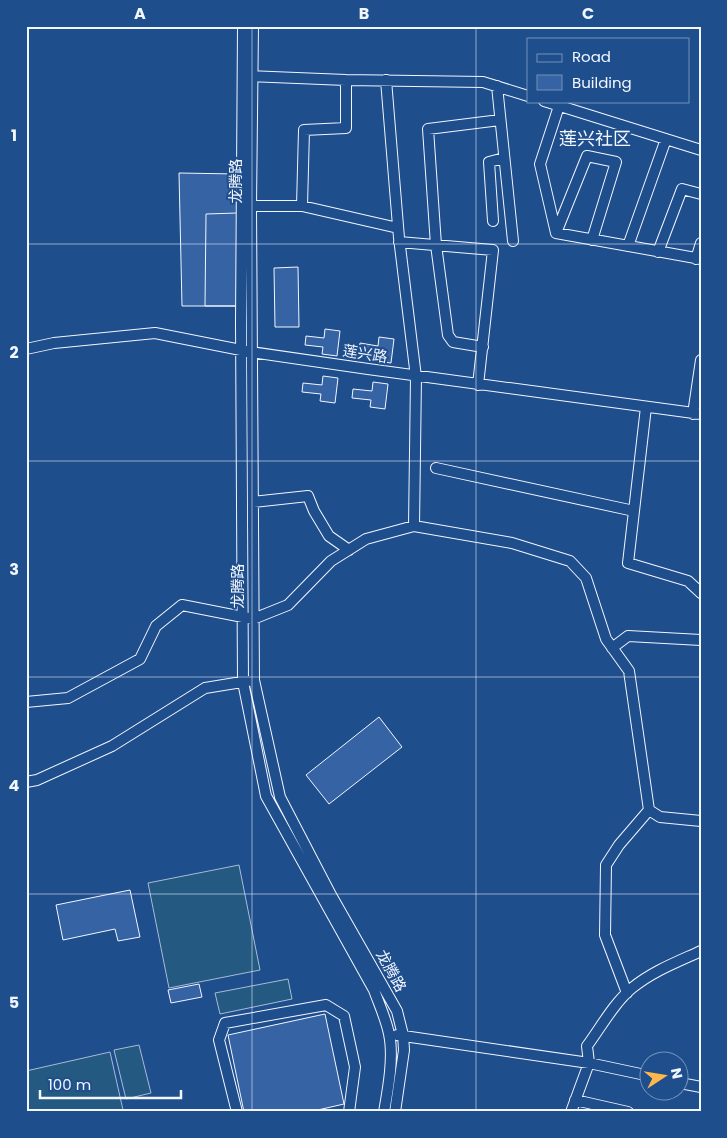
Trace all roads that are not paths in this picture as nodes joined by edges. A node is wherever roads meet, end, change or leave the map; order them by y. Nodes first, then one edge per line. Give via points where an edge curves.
1 (243, 26) edge
2 (253, 26) edge
3 (247, 76) junction
4 (346, 80) junction
5 (386, 80) junction
6 (497, 86) junction
7 (527, 96) edge
8 (547, 102) edge
9 (559, 106) junction
10 (500, 120) junction
11 (666, 139) junction
12 (701, 150) edge
13 (504, 158) junction
14 (701, 194) edge
15 (251, 206) junction
16 (302, 206) junction
17 (493, 220) dead end
18 (398, 228) junction
19 (556, 233) junction
20 (513, 240) dead end
21 (592, 240) junction
22 (400, 242) junction
23 (701, 242) edge
24 (436, 245) junction
25 (628, 246) junction
26 (658, 252) junction
27 (698, 259) edge
28 (483, 348) junction
29 (26, 349) edge
30 (246, 351) junction
31 (701, 360) edge
32 (416, 377) junction
33 (478, 385) junction
34 (646, 407) junction
35 (697, 414) edge
36 (436, 468) dead end
37 (253, 502) junction
38 (634, 511) junction
39 (414, 526) junction
40 (349, 550) junction
41 (701, 593) edge
42 (248, 618) junction
43 (701, 640) edge
44 (612, 648) junction
45 (254, 680) junction
46 (243, 682) junction
47 (26, 702) edge
48 (26, 782) edge
49 (649, 810) junction
50 (701, 821) edge
51 (701, 951) edge
52 (627, 993) junction
53 (389, 1035) junction
54 (403, 1035) junction
55 (589, 1063) junction
56 (640, 1074) edge
57 (576, 1100) junction
58 (608, 1110) edge
59 (237, 1112) edge
60 (349, 1112) edge
61 (384, 1112) edge
62 (395, 1112) edge
63 (571, 1112) edge
64 (628, 1112) edge

1 - 3 street, 龙腾路
2 - 3 street, 龙腾路
3 - 4 street
3 - 15 street, 龙腾路
3 - 30 street, 龙腾路
4 - 5 street
4 - 16 street via 346,128 304,130
5 - 6 street via 483,82
5 - 18 street
6 - 7 street
6 - 10 street
8 - 9 street
9 - 11 street
9 - 19 street via 540,164
10 - 13 street
10 - 24 street via 428,129
11 - 12 street
11 - 25 street
13 - 17 street via 489,162
13 - 20 street
14 - 26 street via 682,189
15 - 16 street
15 - 30 street, 龙腾路
16 - 18 street
18 - 22 street
19 - 21 street
19 - 21 street via 587,156 616,162
21 - 25 street
22 - 24 street
22 - 32 street
23 - 27 street
24 - 28 street via 448,335 453,342
24 - 28 street via 493,250
25 - 26 street
26 - 27 street
28 - 33 street
29 - 30 street, 莲兴路 via 54,343 155,333
30 - 32 street, 莲兴路
30 - 37 street, 龙腾路
30 - 42 street, 龙腾路
31 - 35 street
32 - 33 street, 莲兴路
32 - 39 street
33 - 34 street, 莲兴路
34 - 35 street, 莲兴路
34 - 38 street
36 - 38 street
37 - 40 street via 308,496 329,536
37 - 42 street, 龙腾路
38 - 41 street via 628,563 688,581
39 - 40 street via 366,539
39 - 44 street via 512,543 570,561 586,578
40 - 42 street via 331,561 288,605
42 - 45 street, 龙腾路
42 - 46 street, 龙腾路
42 - 47 street via 182,605 156,626 140,659 68,698
43 - 44 street via 628,636
44 - 49 street via 629,672
45 - 46 street
45 - 54 street, 龙腾路 via 280,797 397,1011
46 - 48 street via 206,688 112,746
46 - 53 street, 龙腾路 via 266,796 374,990
49 - 50 street via 660,817
49 - 52 street via 606,866 605,936
51 - 52 street via 657,971
52 - 55 street via 588,1046
53 - 54 street
53 - 61 street, 龙腾路 via 388,1092
54 - 55 street
54 - 62 street, 龙腾路 via 404,1050
55 - 56 street
55 - 57 street
57 - 58 street
57 - 63 street
58 - 64 street
59 - 60 street via 219,1040 225,1023 326,1005 344,1016 355,1067

